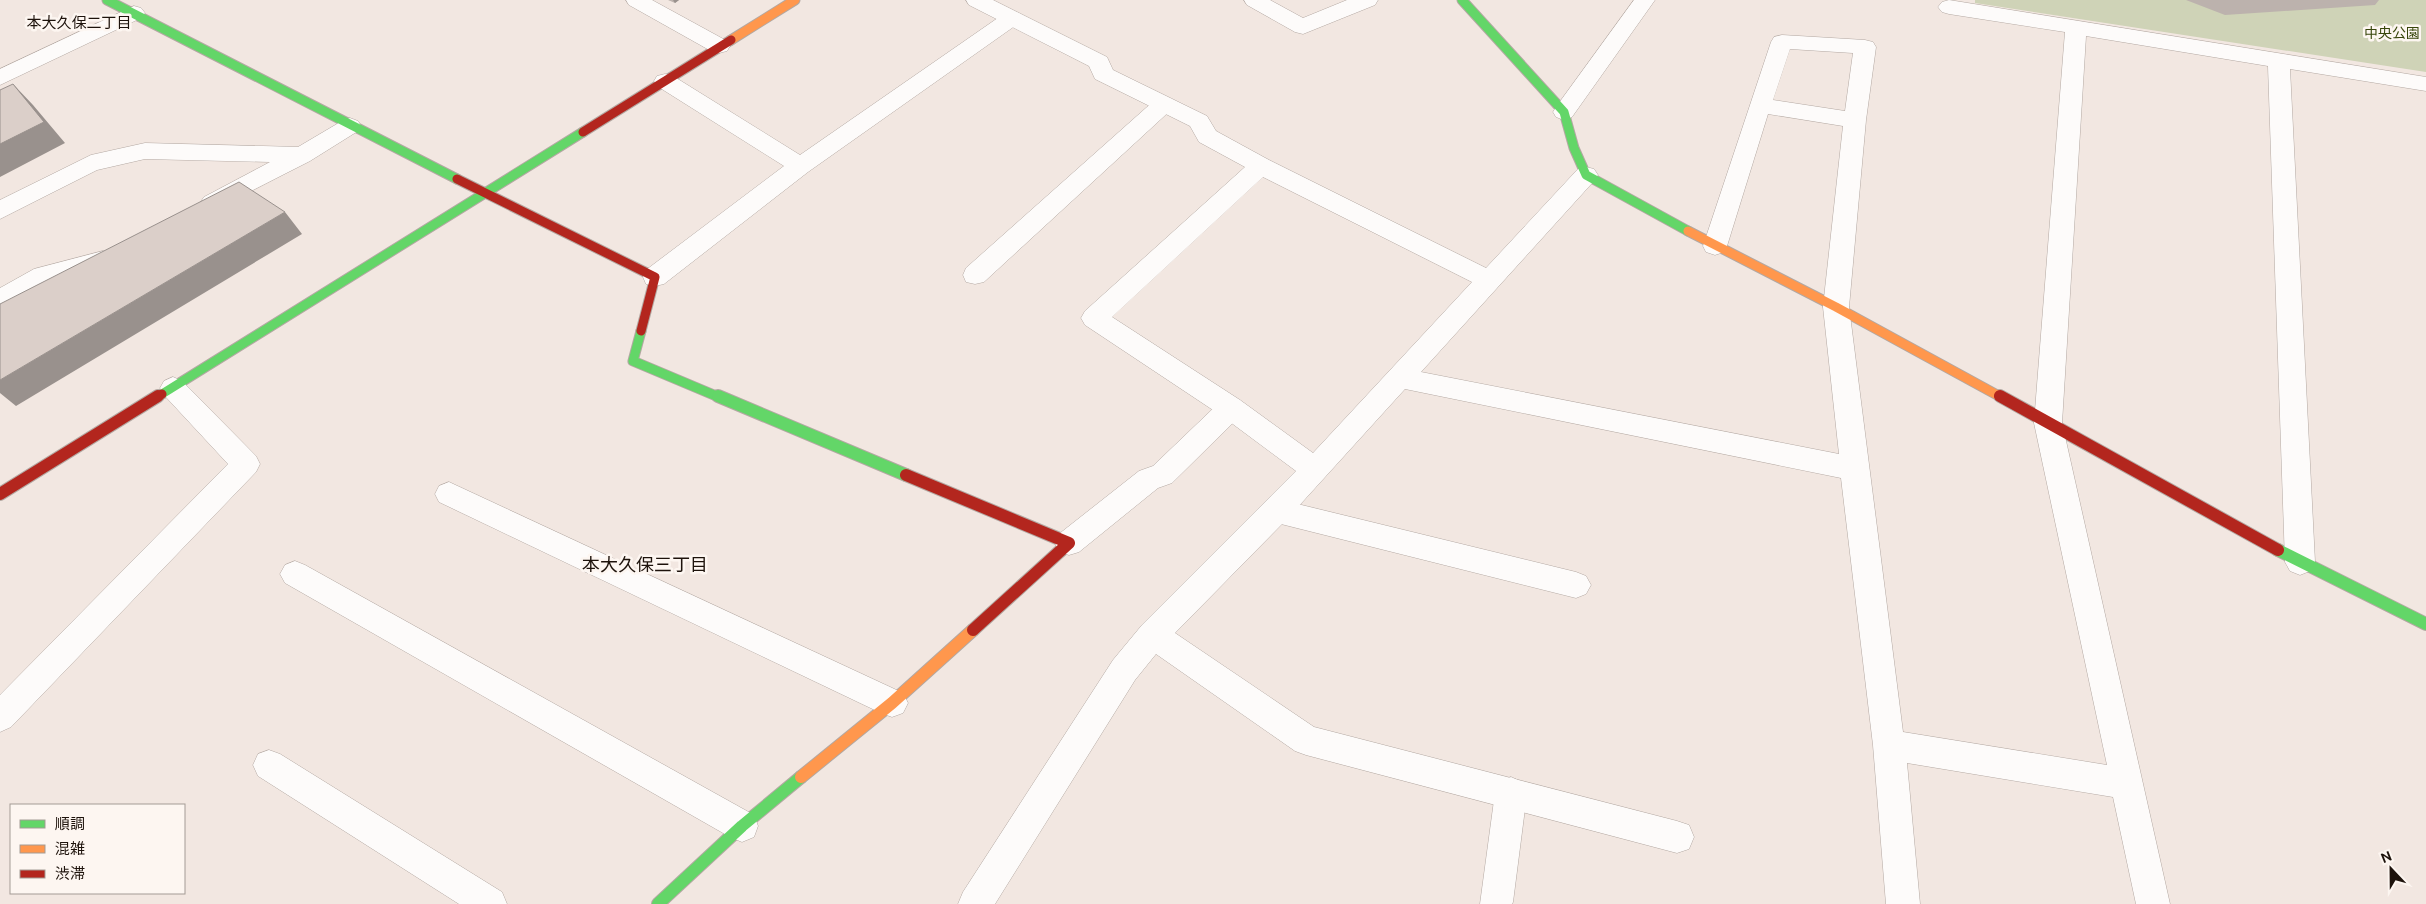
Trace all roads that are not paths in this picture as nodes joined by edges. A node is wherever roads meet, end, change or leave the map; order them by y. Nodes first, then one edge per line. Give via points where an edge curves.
1 (107, 0) edge
2 (636, 0) edge
3 (795, 0) edge
4 (976, 0) edge
5 (1254, 0) edge
6 (1368, 0) edge
7 (1462, 0) edge
8 (1645, 0) edge
9 (1950, 7) dead end
10 (134, 13) junction
11 (1012, 18) junction
12 (2076, 27) junction
13 (720, 46) junction
14 (2279, 59) junction
15 (0, 78) edge
16 (665, 81) junction
17 (2426, 84) edge
18 (1164, 104) junction
19 (1760, 105) junction
20 (1564, 112) junction
21 (1856, 120) junction
22 (350, 126) junction
23 (302, 155) junction
24 (800, 166) junction
25 (1261, 166) junction
26 (1586, 174) junction
27 (483, 192) junction
28 (0, 210) edge
29 (189, 215) edge
30 (1715, 246) junction
31 (119, 252) edge
32 (975, 275) dead end
33 (655, 277) junction
34 (1489, 280) junction
35 (0, 299) edge
36 (1836, 307) junction
37 (1400, 378) junction
38 (173, 388) junction
39 (1231, 408) junction
40 (2048, 423) junction
41 (1854, 469) junction
42 (1315, 470) junction
43 (0, 494) edge
44 (449, 494) dead end
45 (1278, 511) junction
46 (1068, 544) junction
47 (2300, 562) junction
48 (295, 574) dead end
49 (1576, 586) dead end
50 (2426, 624) edge
51 (1153, 635) junction
52 (892, 703) junction
53 (0, 717) edge
54 (1889, 745) junction
55 (269, 765) dead end
56 (2127, 784) junction
57 (1511, 794) junction
58 (742, 826) junction
59 (1677, 837) dead end
60 (1496, 902) dead end
61 (490, 904) edge
62 (658, 904) edge
63 (975, 904) edge
64 (1903, 904) edge
65 (2153, 904) edge

1 - 10 street
2 - 13 street
3 - 13 street
4 - 11 street
5 - 6 street via 1303,27
7 - 20 street
8 - 20 street
9 - 12 street
10 - 15 street
10 - 22 street
11 - 18 street via 1099,62 1103,74
11 - 24 street
12 - 14 street
12 - 40 street
13 - 16 street
14 - 17 street
14 - 47 street
16 - 24 street
16 - 27 street
18 - 25 street via 1199,121 1207,136
18 - 32 street
19 - 21 street
19 - 21 street via 1782,42 1864,46
19 - 30 street
20 - 26 street via 1574,148
21 - 36 street
22 - 23 street
22 - 27 street
23 - 28 street via 145,151 91,163
23 - 29 street
24 - 33 street
25 - 34 street
25 - 39 street via 1094,318
26 - 30 street
26 - 34 street
27 - 33 street
27 - 38 street
30 - 36 street
31 - 35 street via 102,261 43,276
33 - 46 street via 633,361
34 - 37 street
36 - 40 street
36 - 41 street
37 - 41 street
37 - 42 street
38 - 43 street
38 - 53 street via 246,464
39 - 42 street
39 - 46 street via 1162,475 1149,479
40 - 47 street
40 - 56 street
41 - 54 street
42 - 45 street
44 - 52 street
45 - 49 street
45 - 51 street
46 - 52 street
47 - 50 street
48 - 58 street
51 - 57 street via 1306,740
51 - 63 street via 1124,670
52 - 58 street
54 - 56 street
54 - 64 street
55 - 61 street
56 - 65 street
57 - 59 street
57 - 60 street
58 - 62 street

